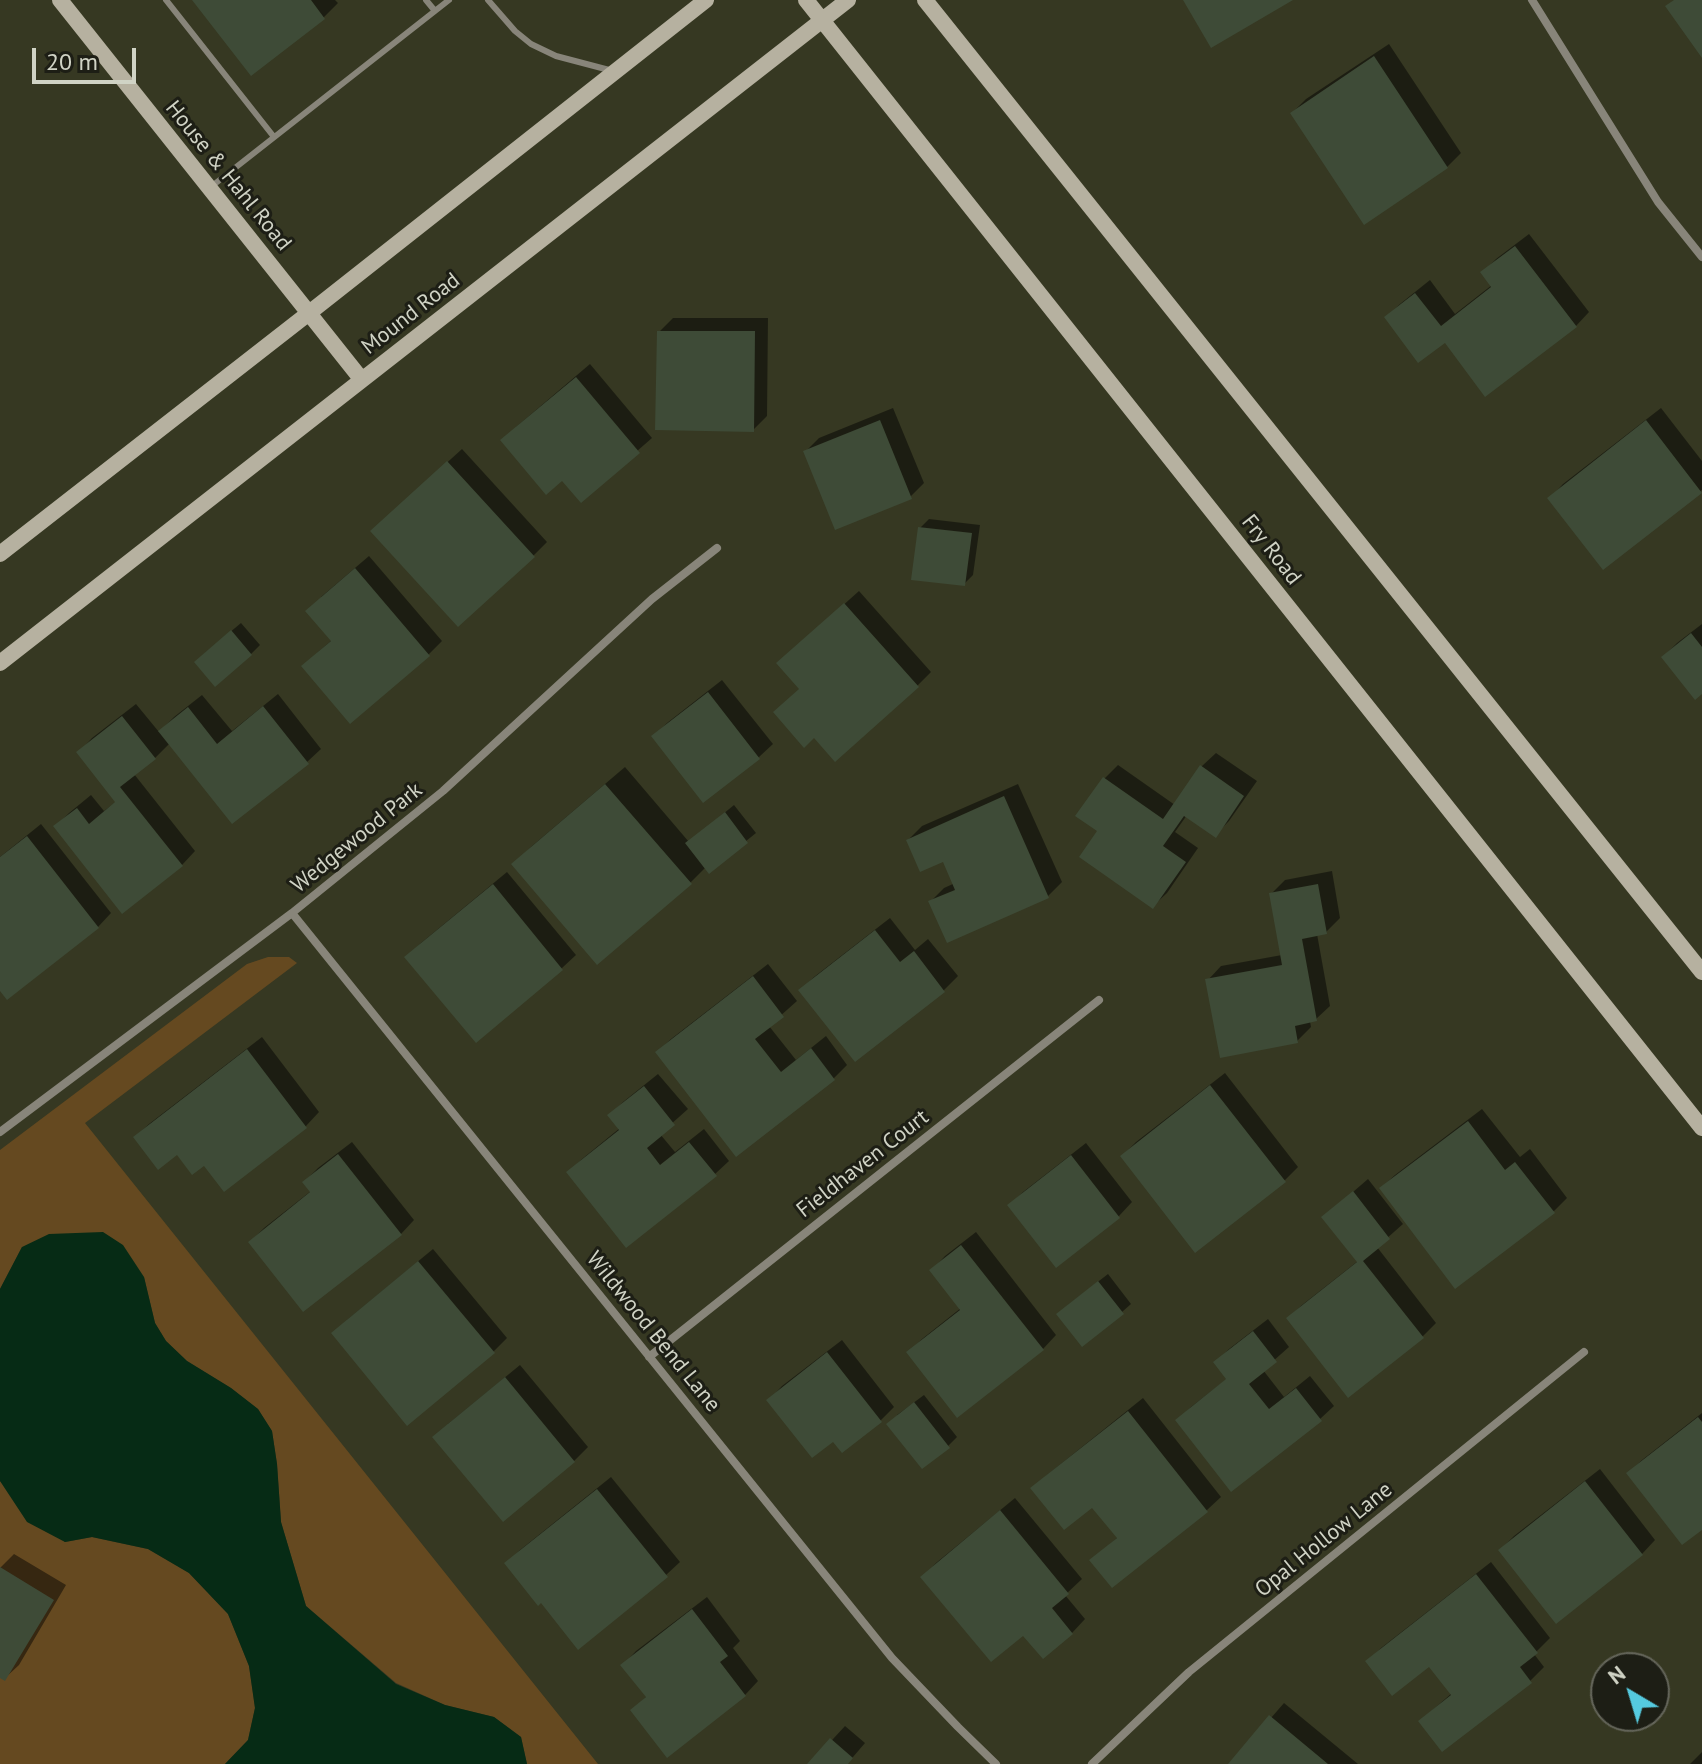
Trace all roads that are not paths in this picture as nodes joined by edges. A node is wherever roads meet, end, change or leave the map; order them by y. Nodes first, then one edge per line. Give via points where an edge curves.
1 (60, 0) edge
2 (166, 0) edge
3 (426, 0) edge
4 (449, 0) edge
5 (488, 0) edge
6 (706, 0) edge
7 (806, 0) edge
8 (848, 0) edge
9 (925, 0) edge
10 (1532, 0) edge
11 (435, 11) junction
12 (822, 20) junction
13 (617, 72) junction
14 (274, 137) junction
15 (209, 188) junction
16 (1702, 257) edge
17 (309, 313) junction
18 (362, 380) junction
19 (717, 548) dead end
20 (0, 554) edge
21 (0, 663) edge
22 (292, 913) junction
23 (1702, 972) edge
24 (1099, 1000) dead end
25 (1702, 1128) edge
26 (0, 1132) edge
27 (1584, 1352) dead end
28 (649, 1357) junction
29 (996, 1764) edge
30 (1092, 1764) edge

1 - 15 main road, House & Hahl Road
2 - 14 lane
3 - 11 lane
4 - 11 lane
5 - 13 lane via 531,44
6 - 13 main road
7 - 12 main road, Fry Road
8 - 12 main road, Mound Road
9 - 23 main road
10 - 16 street via 1658,202
11 - 14 lane
12 - 18 main road, Mound Road
12 - 25 main road, Fry Road
13 - 17 main road
14 - 15 lane
15 - 17 main road, House & Hahl Road
17 - 18 main road, House & Hahl Road
17 - 20 main road
18 - 21 main road, Mound Road
19 - 22 street, Wedgewood Park via 652,599 443,791
22 - 26 street, Wedgewood Park
22 - 28 street, Wildwood Bend Lane
24 - 28 street, Fieldhaven Court
27 - 30 street, Opal Hollow Lane via 1189,1672
28 - 29 street, Wildwood Bend Lane via 892,1658

